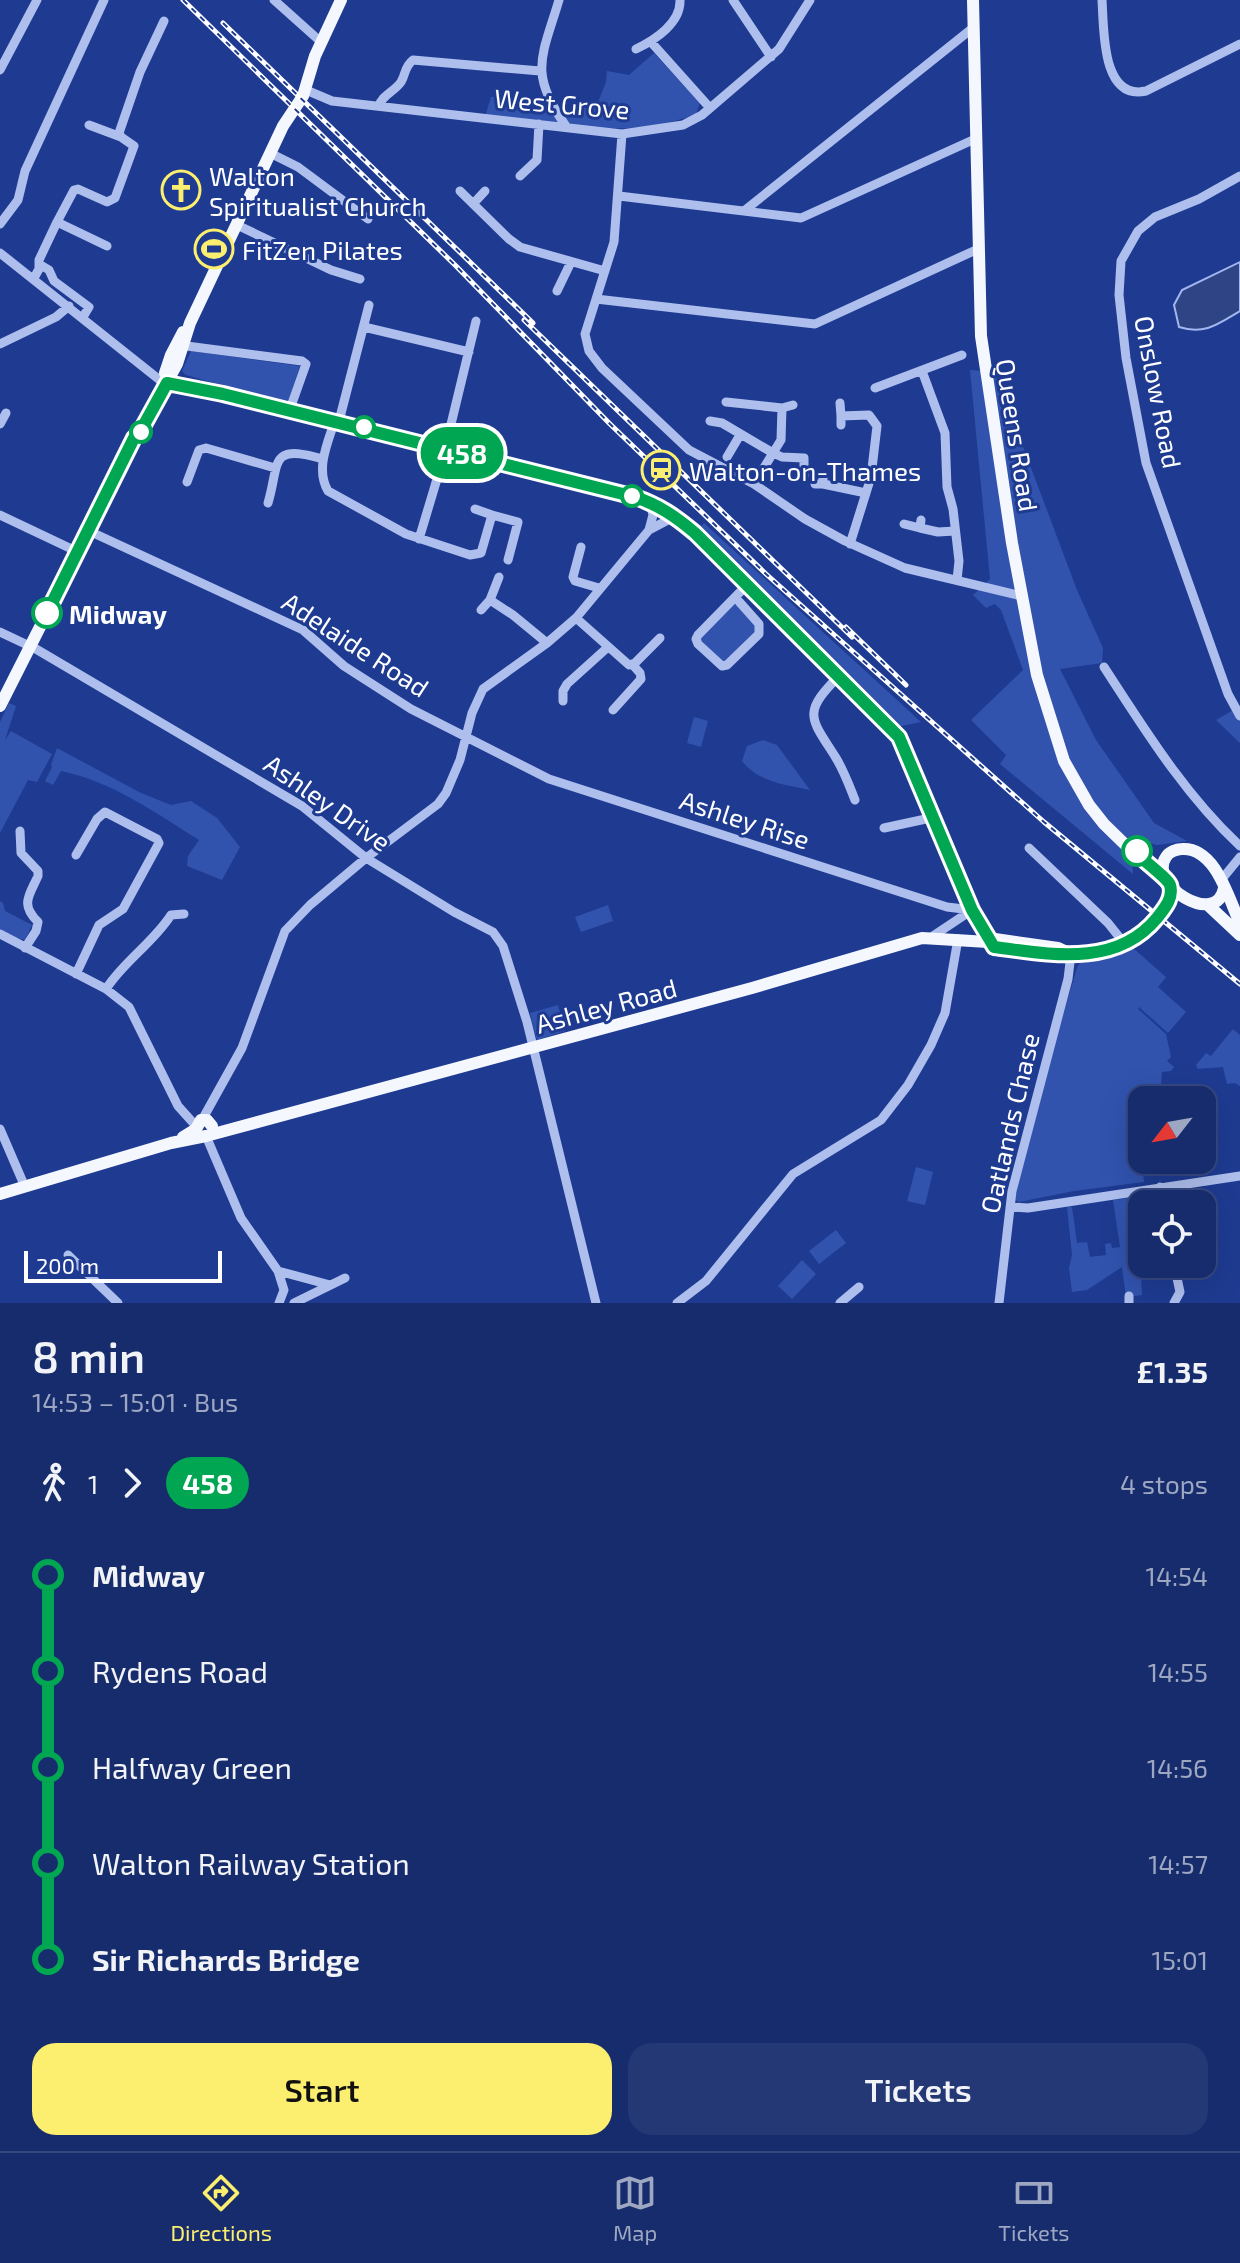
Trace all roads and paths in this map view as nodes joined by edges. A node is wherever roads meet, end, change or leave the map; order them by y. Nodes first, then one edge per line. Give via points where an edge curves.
1 (37, 0) edge
2 (274, 0) edge
3 (341, 0) edge
4 (559, 0) edge
5 (680, 0) edge
6 (733, 0) edge
7 (810, 0) edge
8 (973, 0) edge
9 (1102, 0) edge
10 (102, 4) edge
11 (164, 21) dead end
12 (974, 27) junction
13 (321, 42) junction
14 (651, 42) junction
15 (1240, 44) edge
16 (636, 49) dead end
17 (771, 57) junction
18 (0, 70) edge
19 (540, 71) junction
20 (306, 90) junction
21 (379, 106) junction
22 (710, 108) junction
23 (539, 124) junction
24 (89, 125) dead end
25 (566, 126) junction
26 (622, 134) junction
27 (121, 137) junction
28 (975, 139) junction
29 (270, 153) junction
30 (520, 176) dead end
31 (1240, 176) edge
32 (460, 191) dead end
33 (485, 191) dead end
34 (619, 196) junction
35 (761, 198) junction
36 (473, 204) junction
37 (744, 211) junction
38 (759, 213) junction
39 (368, 219) dead end
40 (57, 222) junction
41 (0, 224) edge
42 (237, 225) junction
43 (107, 246) dead end
44 (978, 249) junction
45 (0, 253) edge
46 (571, 262) junction
47 (39, 264) junction
48 (605, 271) junction
49 (34, 278) junction
50 (360, 279) dead end
51 (557, 291) dead end
52 (596, 299) junction
53 (369, 305) dead end
54 (69, 306) junction
55 (83, 317) junction
56 (476, 321) dead end
57 (364, 327) junction
58 (0, 344) edge
59 (180, 346) junction
60 (469, 352) junction
61 (962, 355) dead end
62 (922, 371) junction
63 (166, 379) junction
64 (875, 388) dead end
65 (726, 402) dead end
66 (840, 403) dead end
67 (793, 405) dead end
68 (782, 408) junction
69 (290, 409) junction
70 (6, 413) dead end
71 (337, 420) junction
72 (710, 421) dead end
73 (0, 424) edge
74 (740, 435) junction
75 (446, 449) junction
76 (773, 453) junction
77 (727, 457) dead end
78 (323, 459) junction
79 (275, 468) junction
80 (804, 476) dead end
81 (871, 477) junction
82 (883, 478) dead end
83 (820, 481) dead end
84 (187, 482) dead end
85 (754, 484) junction
86 (866, 493) junction
87 (650, 502) junction
88 (268, 503) dead end
89 (475, 509) dead end
90 (0, 515) edge
91 (492, 515) junction
92 (680, 520) junction
93 (904, 524) dead end
94 (649, 530) junction
95 (89, 531) junction
96 (955, 531) junction
97 (419, 539) junction
98 (850, 544) junction
99 (581, 547) dead end
100 (78, 552) junction
101 (508, 560) dead end
102 (499, 577) dead end
103 (957, 580) junction
104 (747, 585) junction
105 (599, 588) junction
106 (1022, 596) junction
107 (735, 597) junction
108 (490, 600) junction
109 (481, 610) dead end
110 (576, 618) junction
111 (0, 632) edge
112 (660, 638) dead end
113 (547, 643) junction
114 (31, 646) junction
115 (608, 647) junction
116 (632, 664) junction
117 (1104, 667) dead end
118 (839, 676) junction
119 (563, 701) dead end
120 (0, 706) edge
121 (613, 710) dead end
122 (1240, 716) edge
123 (466, 736) junction
124 (855, 800) dead end
125 (935, 817) junction
126 (884, 828) dead end
127 (20, 831) dead end
128 (1240, 846) edge
129 (1130, 847) junction
130 (1029, 848) dead end
131 (76, 855) dead end
132 (1166, 855) junction
133 (366, 858) junction
134 (1238, 859) edge
135 (1208, 860) junction
136 (1167, 881) junction
137 (1223, 884) junction
138 (1191, 901) junction
139 (1208, 905) junction
140 (1167, 906) junction
141 (972, 910) junction
142 (184, 914) dead end
143 (1240, 923) edge
144 (0, 934) edge
145 (1240, 935) edge
146 (933, 936) junction
147 (958, 939) junction
148 (988, 942) junction
149 (1124, 943) junction
150 (25, 948) junction
151 (1071, 954) junction
152 (76, 974) junction
153 (106, 989) junction
154 (533, 1048) junction
155 (203, 1128) junction
156 (0, 1129) edge
157 (1240, 1176) edge
158 (25, 1187) junction
159 (1160, 1187) junction
160 (1161, 1190) edge
161 (0, 1194) edge
162 (1010, 1207) junction
163 (68, 1255) dead end
164 (278, 1271) junction
165 (345, 1278) dead end
166 (1177, 1278) edge
167 (330, 1285) junction
168 (859, 1287) dead end
169 (118, 1303) edge
170 (279, 1303) edge
171 (294, 1303) edge
172 (596, 1303) edge
173 (677, 1303) edge
174 (840, 1303) edge
175 (999, 1303) edge
176 (1174, 1303) edge

1 - 18 street
2 - 13 street
3 - 13 main road
4 - 19 street
5 - 14 street via 676,18
6 - 17 street
7 - 17 street, West Grove
8 - 12 main road, Queens Road
9 - 15 street via 1110,69 1130,91 1146,91
10 - 41 street via 84,56 25,171 21,193
11 - 27 street via 130,97
12 - 28 main road, Queens Road
12 - 35 street
13 - 20 main road
14 - 16 street
14 - 22 street
17 - 22 street, West Grove
19 - 21 street via 413,60
19 - 25 street via 551,105
20 - 21 street, West Grove via 332,101
20 - 29 main road
21 - 23 street, West Grove
22 - 26 street, West Grove via 683,125
23 - 25 street, West Grove
23 - 30 street via 537,160
24 - 27 street
25 - 26 street, West Grove
26 - 34 street
27 - 40 street via 134,146 115,198 107,202 74,190
28 - 38 street via 810,216
28 - 44 main road, Queens Road
29 - 39 street via 298,167
29 - 42 main road
31 - 122 street, Onslow Road via 1155,217 1138,231 1121,261 1119,295 1146,463
32 - 36 street
33 - 36 street
34 - 37 street
34 - 48 street
35 - 37 street
35 - 38 street
36 - 46 street via 514,243
37 - 38 street
40 - 43 street
40 - 47 street
42 - 50 street
42 - 59 main road
44 - 52 street via 815,324
44 - 106 main road, Queens Road via 985,369
45 - 49 street
46 - 48 street
46 - 51 street
47 - 49 street
47 - 55 street via 89,307
48 - 52 street
49 - 54 street
52 - 85 street via 585,340 602,368 681,445
53 - 57 street
54 - 55 street
54 - 58 street
55 - 63 street
56 - 60 street
57 - 60 street
57 - 71 street
59 - 63 main road
59 - 69 street via 302,361 306,364
60 - 75 street
61 - 62 street
62 - 64 street
62 - 96 street via 945,433
63 - 69 street
63 - 95 main road
65 - 68 street
66 - 81 street via 841,421 869,415 877,426
67 - 68 street
68 - 76 street via 781,440
69 - 71 street
70 - 73 street
71 - 75 street
71 - 78 street
72 - 74 street
74 - 76 street
74 - 77 street
75 - 87 street
75 - 97 street
76 - 80 street via 804,458
76 - 85 street
78 - 79 street via 292,451
78 - 97 street via 328,491
79 - 84 street via 202,448
79 - 88 street
81 - 82 street
81 - 86 street
83 - 86 street
85 - 98 street
86 - 98 street
87 - 92 street
87 - 94 street
89 - 91 street
90 - 100 street
91 - 97 street via 483,549 475,555
91 - 101 street via 518,522
92 - 94 street
92 - 104 street
93 - 96 street
94 - 105 street
95 - 100 main road
95 - 123 street, Adelaide Road via 303,630 363,679
96 - 103 street
98 - 103 street via 905,568
99 - 105 street via 573,577
100 - 114 main road
102 - 108 street
103 - 106 street
104 - 107 street
104 - 118 street
105 - 110 street
106 - 129 main road, Queens Road via 1037,675 1064,761 1099,819
107 - 107 street via 761,629 722,666 696,639
108 - 109 street
108 - 113 street
110 - 113 street
110 - 115 street
111 - 114 street
112 - 116 street
113 - 123 street via 483,689
114 - 120 main road
114 - 133 street, Ashley Drive via 302,806
115 - 116 street
115 - 119 street via 558,690
116 - 121 street via 641,679
117 - 128 street via 1158,750
118 - 124 street via 815,704 813,721
118 - 125 street via 899,737
123 - 133 street via 438,804
123 - 141 street, Ashley Rise via 549,779 947,907
125 - 126 street
125 - 141 street
127 - 150 street via 21,853 38,871 27,902 38,922
129 - 132 main road, Queens Road via 1151,857
129 - 136 main road, Queens Road
130 - 149 street
131 - 152 street via 105,812 159,843 123,909 99,925
132 - 135 main road via 1186,849
132 - 136 main road
133 - 154 street, Ashley Drive via 493,932 503,946
133 - 155 street via 285,931 242,1048
134 - 135 street via 1216,864
134 - 137 street
135 - 137 main road
136 - 138 main road
136 - 140 main road
137 - 139 main road via 1221,898
137 - 143 main road
138 - 139 main road
138 - 140 main road
139 - 145 main road
140 - 149 main road, Ashley Road, bridge via 1148,929
141 - 146 street
141 - 148 street
142 - 153 street via 171,915
144 - 150 street
146 - 147 main road, Ashley Road
146 - 154 main road, Ashley Road
147 - 148 main road, Ashley Road
147 - 173 street via 945,1013 923,1059 881,1120 793,1174 706,1281
148 - 151 main road, Ashley Road via 994,947
149 - 151 main road, Ashley Road via 1091,954
150 - 152 street
151 - 162 street, Oatlands Chase
152 - 153 street
153 - 155 street via 135,1016 178,1106
154 - 155 main road, Ashley Road via 235,1127
154 - 172 street, Ashley Drive
155 - 158 main road via 171,1143
155 - 164 street via 243,1221
156 - 158 street
157 - 159 street
158 - 161 main road
159 - 160 street
159 - 162 street
162 - 175 street, Oatlands Chase
163 - 169 street
164 - 167 street
164 - 170 street via 284,1290
165 - 167 street
166 - 176 street via 1180,1292
167 - 171 street
168 - 174 street

